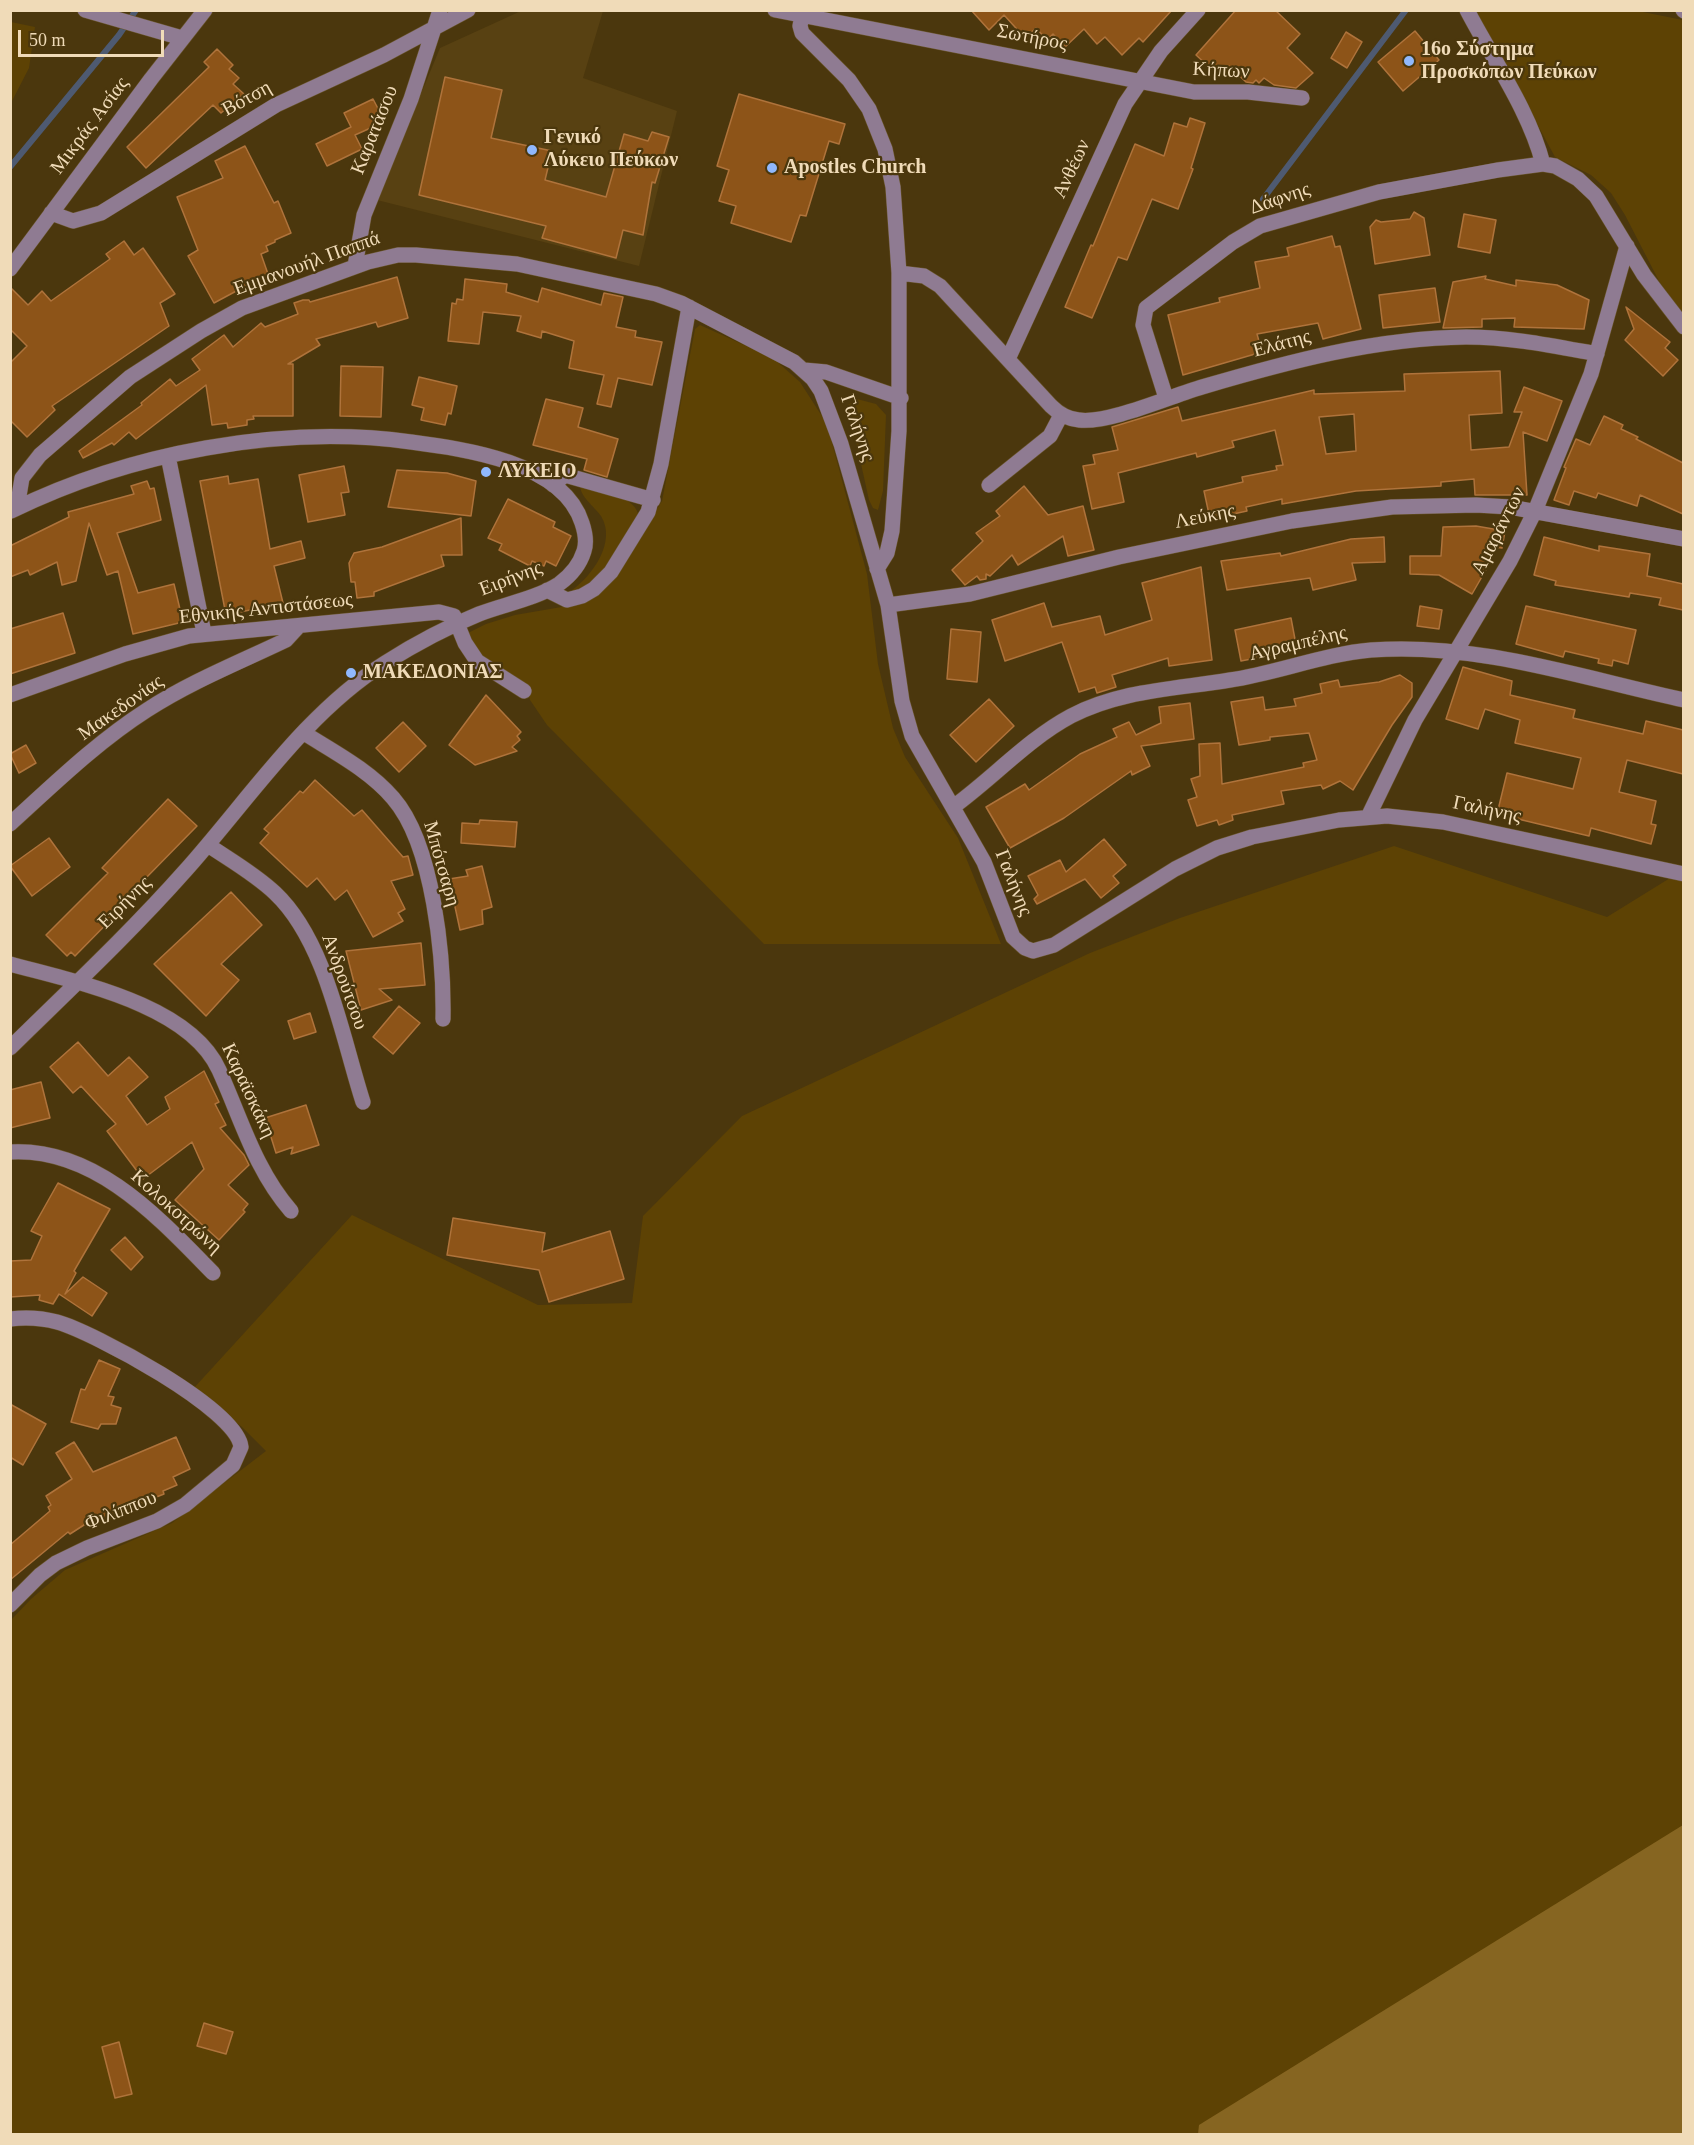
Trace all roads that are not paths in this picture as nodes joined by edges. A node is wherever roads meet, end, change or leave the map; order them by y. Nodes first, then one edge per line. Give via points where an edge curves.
1 (85, 10) edge
2 (205, 10) edge
3 (440, 10) edge
4 (468, 10) edge
5 (775, 10) edge
6 (1198, 10) edge
7 (1467, 10) edge
8 (802, 13) edge
9 (435, 28) junction
10 (182, 38) junction
11 (1139, 81) junction
12 (1302, 98) dead end
13 (1543, 164) junction
14 (51, 213) junction
15 (1627, 246) junction
16 (355, 266) junction
17 (10, 269) edge
18 (899, 273) junction
19 (689, 307) junction
20 (1683, 327) edge
21 (1597, 354) junction
22 (1008, 359) junction
23 (804, 370) junction
24 (901, 398) junction
25 (1166, 398) junction
26 (1061, 415) junction
27 (168, 456) junction
28 (554, 485) junction
29 (989, 485) dead end
30 (653, 500) junction
31 (14, 509) edge
32 (1535, 511) junction
33 (1683, 539) edge
34 (877, 569) junction
35 (548, 590) junction
36 (888, 605) junction
37 (458, 624) junction
38 (298, 627) junction
39 (204, 633) junction
40 (1455, 651) junction
41 (524, 691) dead end
42 (10, 695) edge
43 (1683, 700) edge
44 (303, 733) junction
45 (953, 807) junction
46 (1368, 817) junction
47 (10, 824) edge
48 (208, 845) junction
49 (1683, 874) edge
50 (10, 964) edge
51 (76, 983) junction
52 (442, 1019) dead end
53 (10, 1048) edge
54 (363, 1102) dead end
55 (10, 1152) edge
56 (291, 1211) dead end
57 (213, 1273) dead end
58 (10, 1319) edge
59 (10, 1605) edge

1 - 10 street
2 - 10 street, Μικράς Ασίας
3 - 9 street, Καρατάσου
4 - 9 street, Βότση
5 - 8 street, Σωτήρος
6 - 11 street, Ανθέων
7 - 13 street via 1524,116
8 - 11 street, Σωτήρος
8 - 18 street via 802,33 855,88 882,137 893,187
9 - 14 street, Βότση via 268,110 101,213 73,221
9 - 16 street, Καρατάσου via 364,215
10 - 14 street, Μικράς Ασίας
11 - 12 street, Κήπων via 1194,92
11 - 22 street, Ανθέων via 1113,128
13 - 15 street, Δάφνης via 1578,179 1596,196
13 - 25 street, Δάφνης via 1356,197 1246,233 1146,308 1143,325
14 - 17 street, Μικράς Ασίας
15 - 20 street, Δάφνης
15 - 21 street, Αμαράντων
16 - 19 street, Εμμανουήλ Παππά via 398,255 462,257 517,264 656,294
16 - 31 street, Εμμανουήλ Παππά via 230,314 130,377 34,462 20,484
18 - 22 street via 924,276 940,286
18 - 24 street
19 - 23 street, Γαλήνης via 772,349
19 - 30 street
21 - 25 street, Ελάτης via 1509,339 1465,337 1404,342 1324,355
21 - 32 street, Αμαράντων
22 - 26 street
23 - 24 street via 826,372
23 - 34 street, Γαλήνης via 821,391 834,422
24 - 34 street via 892,531 887,553
25 - 26 street, Ελάτης via 1094,421
26 - 29 street via 1050,436
27 - 28 street, Ειρήνης via 256,443 371,438 491,457
27 - 31 street, Ειρήνης via 91,478
27 - 39 street
28 - 30 street via 565,475
28 - 35 street, Ειρήνης via 578,514 585,546 571,573
30 - 35 street via 621,557 594,589 567,600
32 - 33 street
32 - 36 street, Λεύκης via 1442,505 1325,514 1158,548 970,594
32 - 40 street, Αμαράντων via 1510,561
34 - 36 street, Γαλήνης
35 - 37 street, Ειρήνης
36 - 45 street, Γαλήνης via 909,725
37 - 38 street, Εθνικής Αντιστάσεως via 451,613 440,612
37 - 41 street via 477,661
37 - 44 street, Ειρήνης via 371,672 337,698
38 - 39 street, Εθνικής Αντιστάσεως
38 - 47 street, Μακεδονίας via 286,640 141,714 92,751
39 - 42 street, Εθνικής Αντιστάσεως via 124,654
40 - 43 street, Αγραμπέλης
40 - 45 street, Αγραμπέλης via 1358,652 1103,703 1055,725
40 - 46 street, Αμαράντων via 1405,739
44 - 48 street, Ειρήνης
44 - 52 street, Μπότσαρη via 376,782 398,803 410,825 420,852 438,936
45 - 46 street, Γαλήνης via 984,862 1011,934 1024,948 1035,951 1054,945 1165,874 1217,848 1290,828
46 - 49 street, Γαλήνης via 1443,822
48 - 51 street, Ειρήνης
48 - 54 street, Ανδρούτσου via 270,888 295,918 324,978
50 - 51 street, Καραϊσκάκη
51 - 53 street, Ειρήνης
51 - 56 street, Καραϊσκάκη via 153,1008 205,1047 219,1069 264,1176
55 - 57 street, Κολοκοτρώνη via 52,1155 102,1177 149,1211
58 - 59 street, Φιλίππου via 60,1323 129,1354 177,1384 229,1425 240,1439 241,1449 233,1465 178,1510 56,1563

